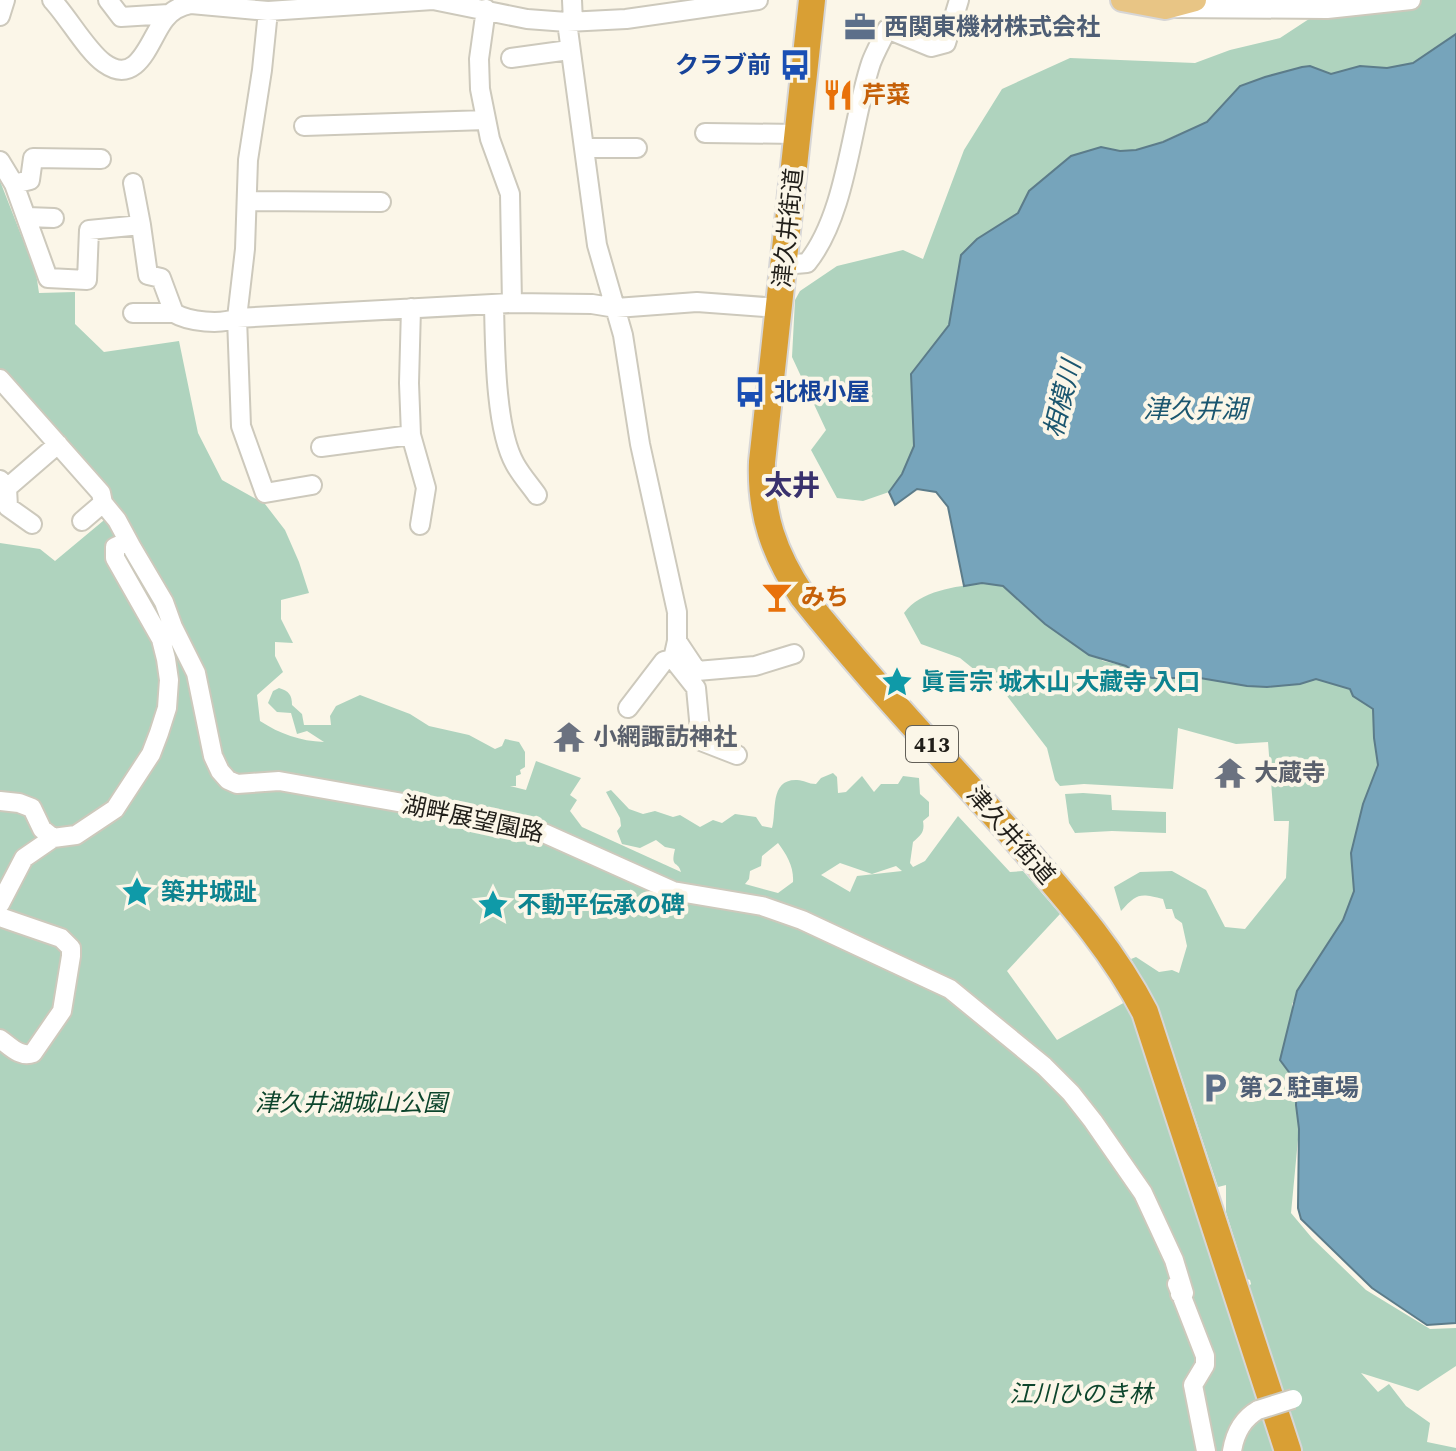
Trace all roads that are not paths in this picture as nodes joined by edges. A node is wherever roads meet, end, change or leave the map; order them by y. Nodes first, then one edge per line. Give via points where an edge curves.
1 (5, 0) edge
2 (52, 0) edge
3 (108, 0) edge
4 (572, 0) edge
5 (758, 0) edge
6 (812, 0) edge
7 (959, 0) edge
8 (1122, 0) edge
9 (1195, 0) edge
10 (1411, 0) edge
11 (261, 7) edge
12 (1165, 8) junction
13 (486, 9) junction
14 (644, 9) edge
15 (169, 14) junction
16 (0, 16) edge
17 (570, 22) junction
18 (569, 50) junction
19 (511, 58) dead end
20 (486, 120) junction
21 (304, 126) dead end
22 (705, 133) dead end
23 (799, 134) junction
24 (584, 148) junction
25 (637, 148) dead end
26 (101, 159) dead end
27 (0, 161) edge
28 (133, 183) dead end
29 (14, 184) junction
30 (249, 201) junction
31 (381, 202) dead end
32 (27, 217) junction
33 (54, 218) dead end
34 (141, 225) junction
35 (784, 265) junction
36 (503, 304) junction
37 (411, 308) junction
38 (616, 308) junction
39 (779, 308) junction
40 (133, 313) dead end
41 (174, 313) junction
42 (237, 318) junction
43 (0, 379) edge
44 (411, 435) junction
45 (58, 444) junction
46 (321, 447) dead end
47 (312, 485) dead end
48 (4, 495) edge
49 (537, 495) dead end
50 (108, 509) junction
51 (82, 521) dead end
52 (32, 524) dead end
53 (420, 525) dead end
54 (130, 543) junction
55 (675, 650) junction
56 (794, 654) dead end
57 (628, 708) dead end
58 (737, 755) dead end
59 (0, 801) edge
60 (53, 838) junction
61 (0, 904) edge
62 (0, 917) edge
63 (0, 1039) edge
64 (1297, 1398) dead end
65 (1206, 1451) edge
66 (1232, 1451) edge
67 (1288, 1451) edge

1 - 16 street
2 - 15 street via 100,61 118,69 143,57
3 - 15 street via 121,17
4 - 17 street
5 - 14 street
6 - 23 highway, 津久井街道 / 413
7 - 35 street via 946,43 931,47 887,29 871,63 844,177 820,246 807,263
8 - 12 main road
9 - 12 main road
10 - 12 street via 1327,9
11 - 13 street via 419,0
11 - 15 street via 195,4
11 - 30 street via 262,70 248,160
13 - 17 street
13 - 20 street via 479,59
14 - 17 street
17 - 18 street
18 - 19 street
18 - 24 street
20 - 21 street
20 - 36 street via 510,194
22 - 23 street
23 - 35 highway, 津久井街道 / 413
24 - 25 street
24 - 38 street via 597,245
26 - 29 street via 33,158 30,180
27 - 29 street
28 - 34 street
29 - 32 street
30 - 31 street
30 - 42 street
32 - 33 street
32 - 34 street via 48,278 87,280 89,230
34 - 41 street via 148,275 161,278
35 - 39 highway, 津久井街道 / 413
36 - 37 street
36 - 38 street
36 - 49 street via 495,362 503,423 514,462
37 - 42 street
37 - 44 street
38 - 39 street via 697,302
38 - 55 street via 677,612
39 - 67 highway, 津久井街道 / 413 via 762,480 765,519 779,557 808,604 1059,890 1134,992 1145,1012
40 - 41 street
41 - 42 street via 227,322
42 - 47 street via 241,426 265,493
43 - 45 street
44 - 46 street
44 - 53 street via 426,488
45 - 48 street
45 - 50 street via 101,493
48 - 52 street
50 - 51 street
50 - 54 street
54 - 60 street via 115,547 115,558 161,639 169,680 167,708 151,754 115,809 76,835
54 - 65 street, 湖畔展望園路 via 192,664 213,756 228,780 249,785 279,781 499,820 554,836 673,891 762,906 802,920 950,989 1044,1066 1119,1156 1160,1226 1204,1356 1193,1385
55 - 56 street via 697,671 755,666
55 - 57 street
55 - 58 street via 696,688 701,741
59 - 60 street via 32,808
60 - 61 street via 22,862
62 - 63 street via 67,942 71,956 69,1004 33,1053 19,1054
64 - 66 street, bridge via 1248,1416

